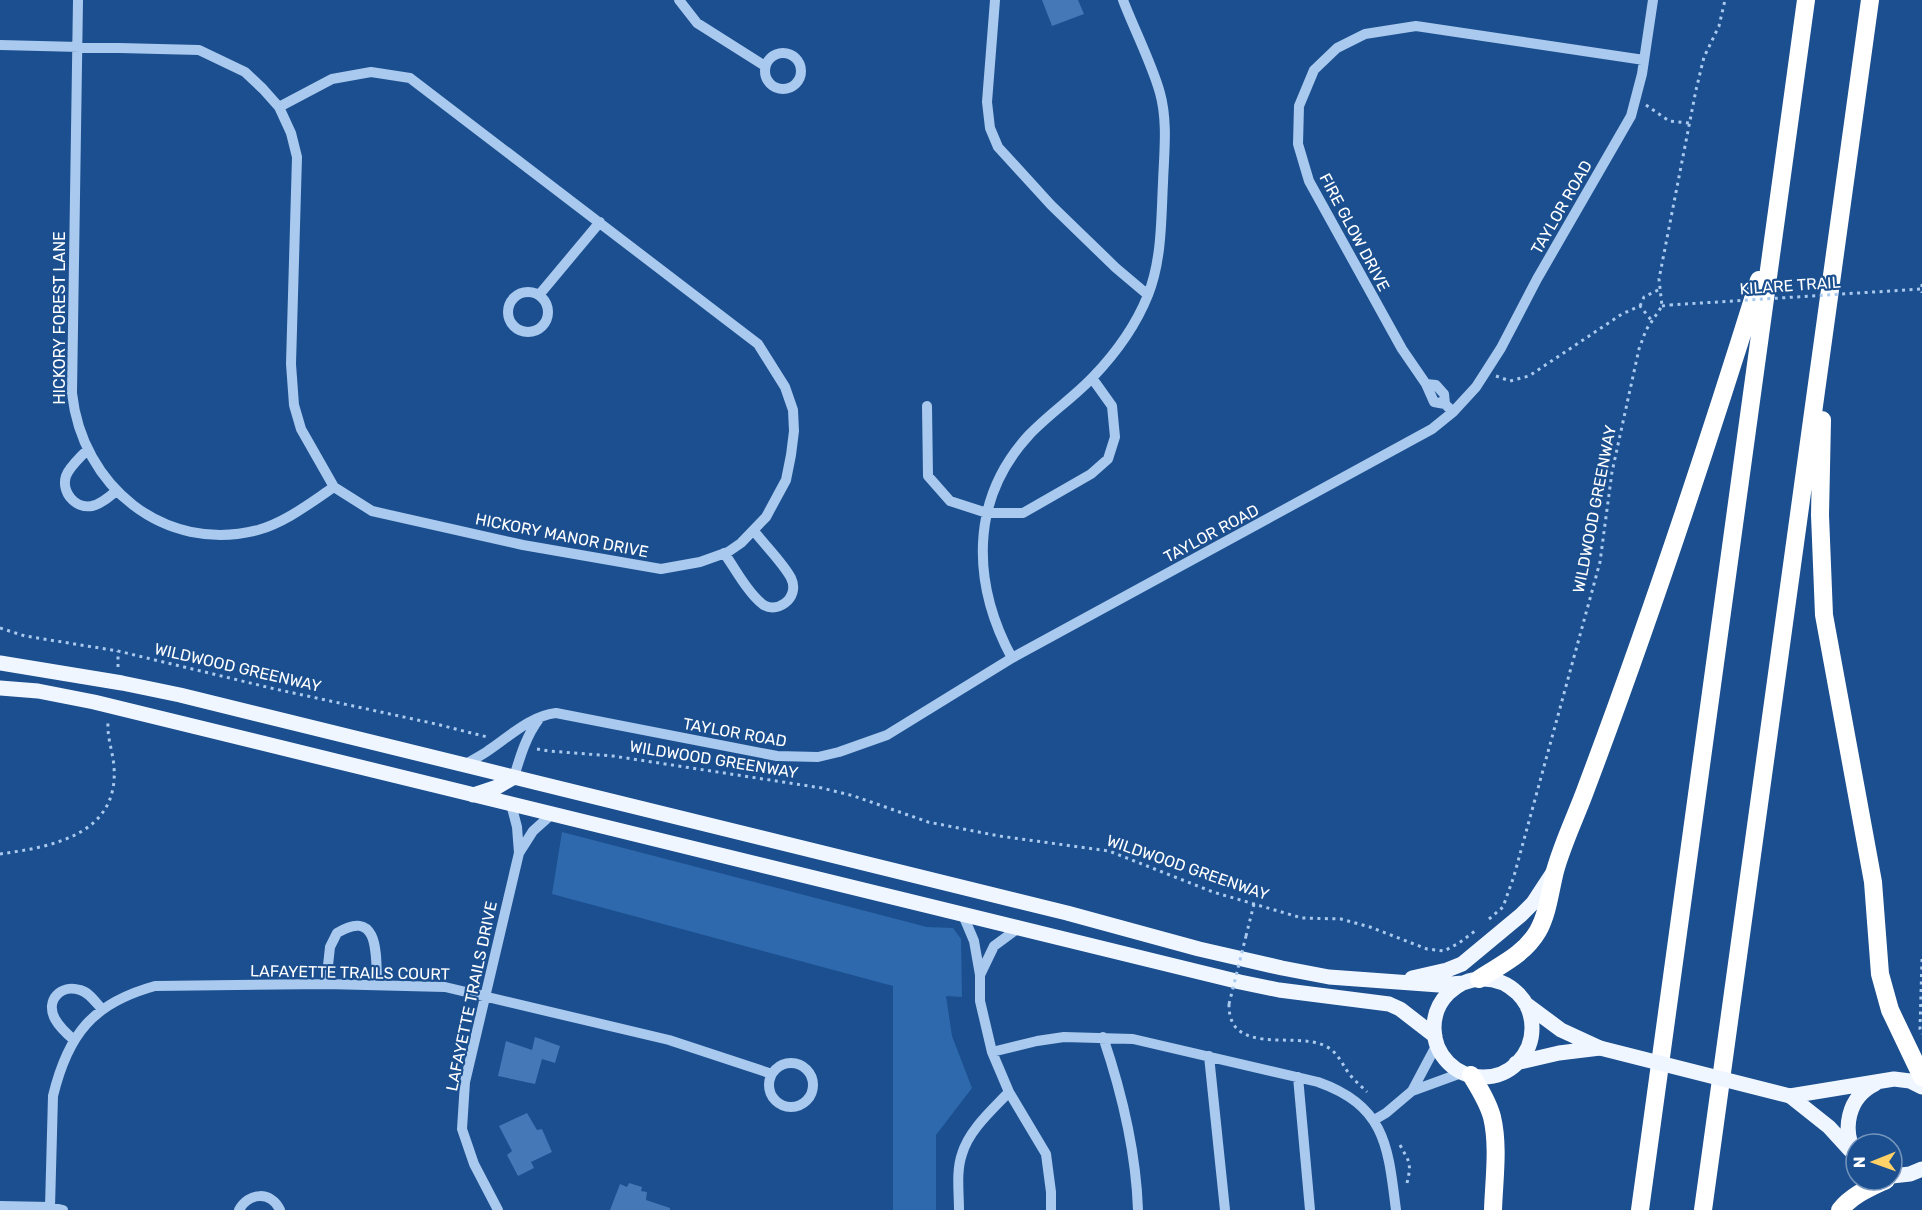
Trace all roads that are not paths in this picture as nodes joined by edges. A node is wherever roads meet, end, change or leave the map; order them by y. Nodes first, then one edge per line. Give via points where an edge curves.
1 (78, 0) edge
2 (679, 0) edge
3 (995, 0) edge
4 (1123, 0) edge
5 (1653, 0) edge
6 (1806, 0) edge
7 (1870, 0) edge
8 (0, 45) edge
9 (78, 46) junction
10 (1644, 60) junction
11 (765, 66) dead end
12 (279, 107) junction
13 (600, 222) junction
14 (1775, 227) junction
15 (1148, 295) junction
16 (539, 296) dead end
17 (1818, 376) junction
18 (1092, 378) junction
19 (927, 406) dead end
20 (1449, 408) junction
21 (87, 450) junction
22 (334, 487) junction
23 (116, 491) junction
24 (987, 513) junction
25 (754, 531) junction
26 (724, 553) junction
27 (1012, 658) junction
28 (0, 663) edge
29 (0, 688) edge
30 (540, 717) junction
31 (464, 765) junction
32 (514, 777) junction
33 (472, 795) junction
34 (511, 804) junction
35 (552, 814) junction
36 (519, 853) junction
37 (1556, 869) junction
38 (963, 915) junction
39 (1017, 929) junction
40 (980, 975) junction
41 (1398, 981) junction
42 (1471, 981) junction
43 (326, 984) junction
44 (377, 984) junction
45 (484, 994) junction
46 (1526, 1004) junction
47 (102, 1009) junction
48 (1103, 1037) junction
49 (74, 1040) junction
50 (1436, 1040) junction
51 (1600, 1048) junction
52 (992, 1052) junction
53 (1209, 1056) junction
54 (1516, 1063) junction
55 (772, 1074) junction
56 (1468, 1074) junction
57 (1298, 1077) junction
58 (1922, 1077) edge
59 (1886, 1080) junction
60 (1922, 1087) edge
61 (1412, 1091) junction
62 (1009, 1092) junction
63 (1790, 1096) junction
64 (1374, 1120) junction
65 (1848, 1132) edge
66 (1844, 1143) edge
67 (1861, 1192) edge
68 (0, 1206) edge
69 (50, 1207) junction
70 (63, 1210) edge
71 (239, 1210) edge
72 (280, 1210) edge
73 (497, 1210) edge
74 (959, 1210) edge
75 (1051, 1210) edge
76 (1138, 1210) edge
77 (1225, 1210) edge
78 (1310, 1210) edge
79 (1396, 1210) edge
80 (1493, 1210) edge
81 (1640, 1210) edge
82 (1703, 1210) edge
83 (1840, 1210) edge

1 - 9 street, HICKORY FOREST LANE
2 - 11 street via 697,23
3 - 15 street via 987,102 990,128 998,147 1051,205
4 - 15 street via 1160,93 1164,119 1161,241
5 - 10 street, TAYLOR ROAD
6 - 14 highway
7 - 17 highway
8 - 9 street, HICKORY MANOR DRIVE
9 - 12 street, HICKORY MANOR DRIVE via 199,50 245,72
9 - 21 street, HICKORY FOREST LANE via 72,393 78,431
10 - 20 street, TAYLOR ROAD via 1631,116 1501,348 1476,387
10 - 20 street, FIRE GLOW DRIVE via 1416,26 1365,34 1337,48 1314,70 1299,106 1298,144 1309,181 1434,402
12 - 13 street, HICKORY MANOR DRIVE via 332,79 372,72 410,78
12 - 22 street, HICKORY MANOR DRIVE via 297,157 291,364 294,405 301,429
13 - 16 street
13 - 25 street, HICKORY MANOR DRIVE via 758,344 785,387 793,410 794,431 786,480
14 - 37 highway via 1694,486
14 - 81 highway
15 - 18 street via 1116,351
17 - 58 highway via 1822,407 1820,515 1824,615 1873,882 1880,974 1890,1010
17 - 82 highway
18 - 24 street via 1017,449 1004,469
18 - 24 street via 1112,406 1115,437 1108,459 1091,474 1023,513
19 - 24 street via 928,476 950,501
20 - 27 street, TAYLOR ROAD via 1432,429
21 - 23 street, HICKORY FOREST LANE
21 - 23 street via 65,479 70,498 92,506
22 - 23 street, HICKORY FOREST LANE via 281,521 259,530 212,534 184,532 161,522
22 - 26 street, HICKORY MANOR DRIVE via 372,511 523,545 661,569
24 - 27 street via 982,568 987,597
25 - 26 street, HICKORY MANOR DRIVE
25 - 26 street via 791,578 793,592 786,604 774,608 760,603
27 - 30 street, TAYLOR ROAD via 887,735 818,757 753,753 556,713
28 - 31 main road via 180,695
29 - 33 main road via 94,702
30 - 31 street, TAYLOR ROAD
30 - 32 street via 524,746
31 - 32 main road
32 - 33 main road via 497,788
32 - 41 main road via 1259,963 1329,977
33 - 34 main road
34 - 35 main road
34 - 36 street, LAFAYETTE TRAILS DRIVE via 518,827
35 - 36 street, LAFAYETTE TRAILS DRIVE via 532,831
35 - 38 main road
36 - 45 street, LAFAYETTE TRAILS DRIVE
37 - 41 main road via 1533,903 1462,964
37 - 42 highway via 1546,912 1529,945 1513,959
38 - 39 main road
38 - 40 street via 974,941
39 - 40 street via 994,946
39 - 50 main road via 1240,982 1389,1004
40 - 52 street via 980,1000
41 - 42 main road via 1439,985
42 - 46 main road via 1495,980 1509,986
42 - 50 main road via 1450,992 1440,1005 1435,1020
43 - 44 street, LAFAYETTE TRAILS COURT
43 - 44 street via 332,941 344,928 356,925 365,927 374,939
43 - 47 street, LAFAYETTE TRAILS COURT via 155,986 132,992
44 - 45 street, LAFAYETTE TRAILS COURT via 445,987
45 - 55 street, LAFAYETTE TRAILS COURT via 669,1040
45 - 73 street, LAFAYETTE TRAILS DRIVE via 465,1082 462,1129
46 - 51 main road via 1561,1030
46 - 54 main road via 1531,1035
47 - 49 street, LAFAYETTE TRAILS COURT
47 - 49 street via 82,990 57,993 51,1004 53,1017
48 - 52 street via 1064,1037
48 - 53 street via 1132,1039
48 - 76 street via 1125,1113
49 - 69 street, LAFAYETTE TRAILS COURT via 53,1096
50 - 56 main road via 1450,1064
50 - 61 street
51 - 54 main road
51 - 63 main road, bridge
52 - 62 street
53 - 57 street
53 - 77 street
54 - 56 main road via 1495,1075
55 - 55 street via 770,1092 779,1103 801,1105 812,1094 813,1080 800,1064 786,1063
56 - 61 street
56 - 80 highway via 1492,1117
57 - 64 street via 1336,1088
57 - 78 street
59 - 60 main road via 1902,1079
59 - 63 main road
59 - 65 main road via 1864,1091 1850,1111
61 - 64 street
62 - 74 street via 965,1145
62 - 75 street via 1046,1154
63 - 66 main road
64 - 79 street via 1389,1157
67 - 83 highway
68 - 69 street
69 - 70 street
71 - 72 street via 248,1199 262,1196 275,1202

